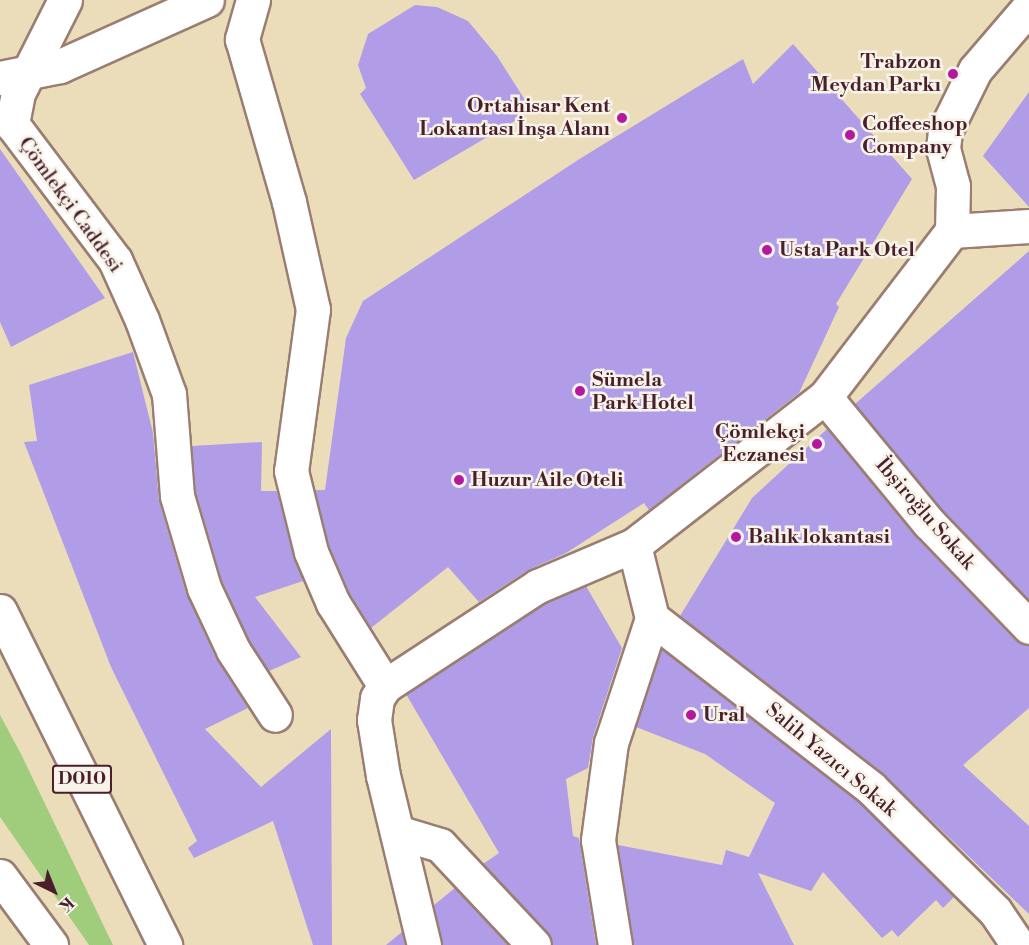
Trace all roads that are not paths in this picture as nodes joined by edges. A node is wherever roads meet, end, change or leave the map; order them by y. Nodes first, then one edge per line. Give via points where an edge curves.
1 (65, 0) edge
2 (207, 0) edge
3 (253, 0) edge
4 (1029, 7) edge
5 (14, 75) edge
6 (1029, 226) edge
7 (952, 231) junction
8 (825, 397) junction
9 (634, 545) junction
10 (0, 611) edge
11 (652, 618) junction
12 (1029, 627) edge
13 (385, 686) junction
14 (275, 715) dead end
15 (397, 832) junction
16 (0, 876) edge
17 (51, 945) edge
18 (165, 945) edge
19 (424, 945) edge
20 (534, 945) edge
21 (615, 945) edge
22 (1018, 945) edge

1 - 5 main road, Çömlekçi Caddesi
2 - 5 main road via 60,66
3 - 13 main road via 242,39 289,202 313,309 291,471 311,552 333,603
4 - 7 main road via 975,70 945,131 943,148 953,186
5 - 14 main road, Çömlekçi Caddesi via 18,93 12,124 115,260 142,320 169,394 177,496 204,588 233,650
6 - 7 main road
7 - 8 main road
8 - 9 main road
8 - 12 main road, İbşiroğlu Sokak via 929,523
9 - 11 main road
9 - 13 main road via 538,586
10 - 18 main road, D010
11 - 21 main road via 611,743 598,840
11 - 22 main road, Salih Yazıcı Sokak via 871,788 995,911
13 - 15 main road via 377,698 374,720
15 - 19 main road
15 - 20 main road via 440,845
16 - 17 main road

